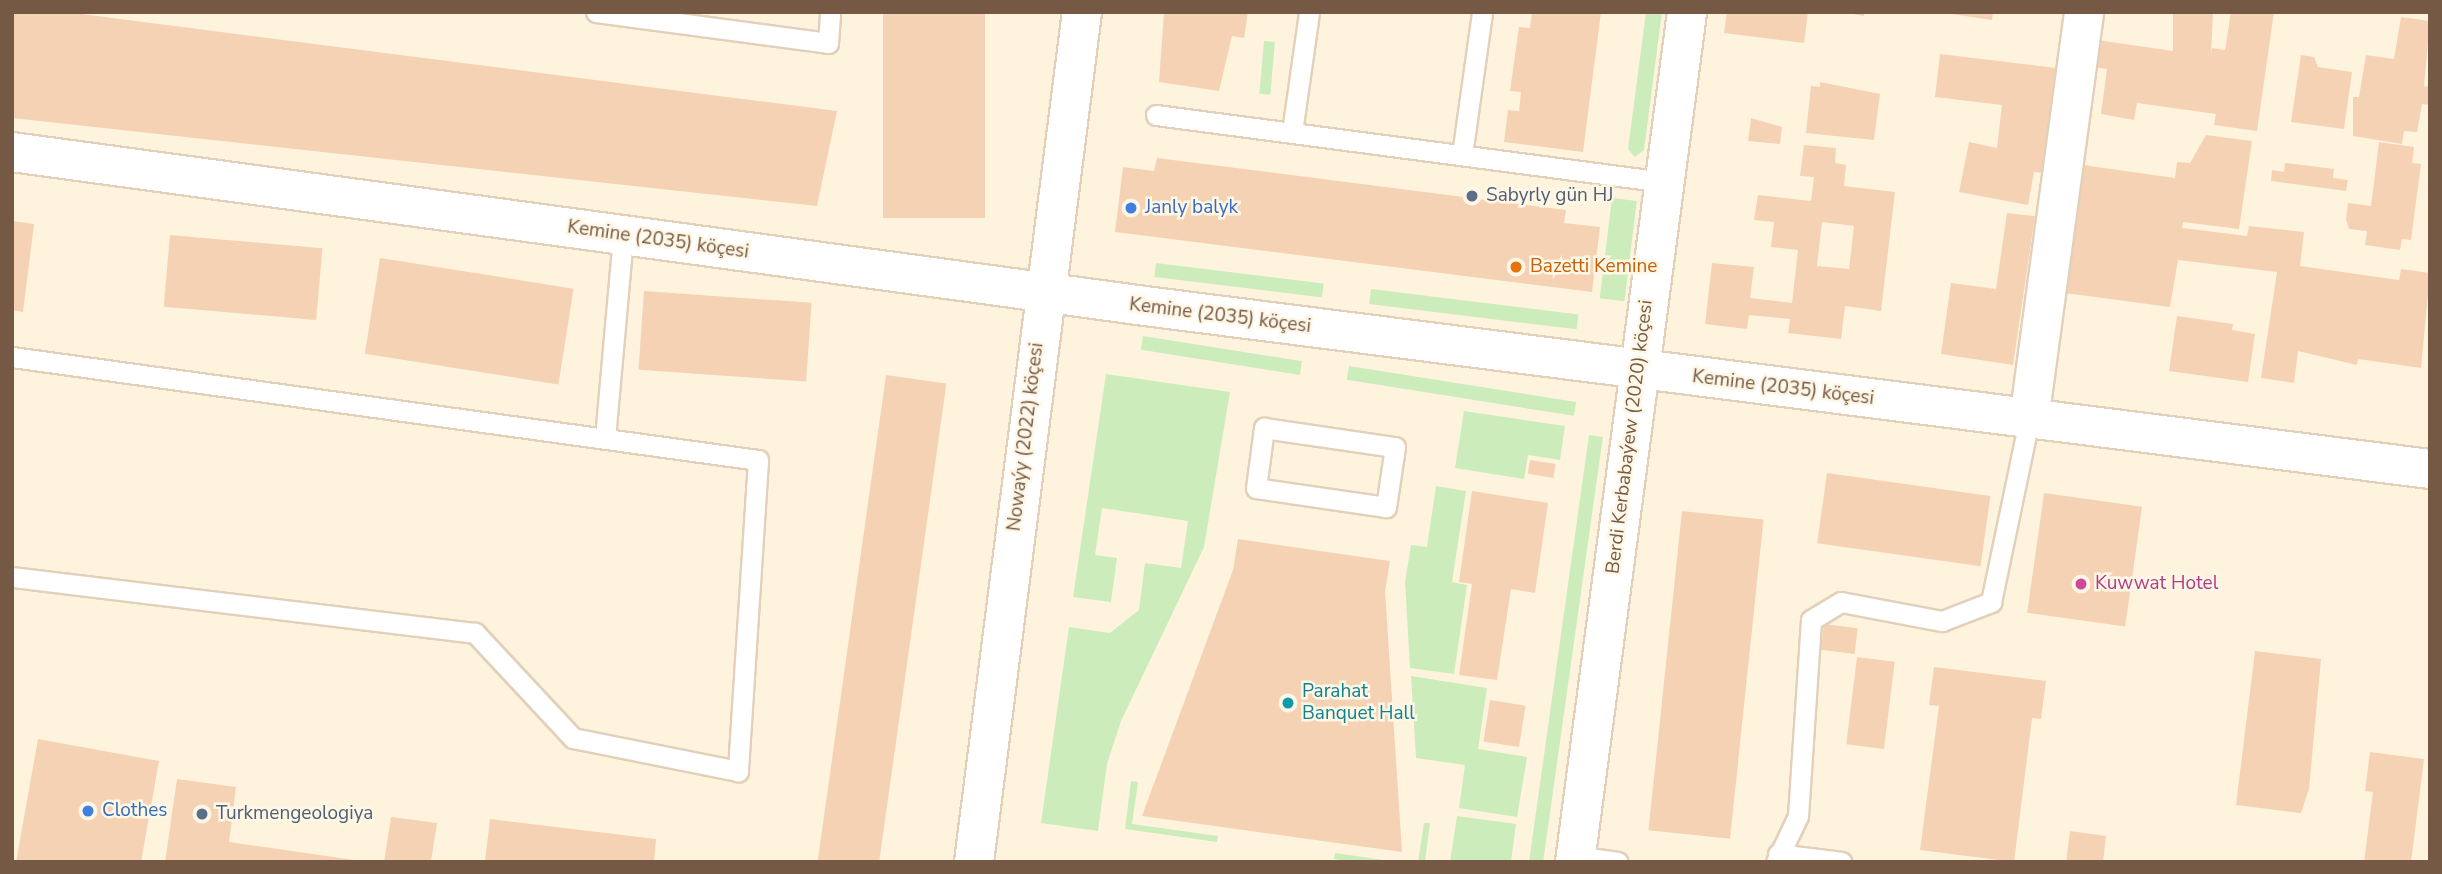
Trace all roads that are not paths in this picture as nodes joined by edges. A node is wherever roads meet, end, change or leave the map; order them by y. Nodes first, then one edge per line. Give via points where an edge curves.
1 (596, 12) edge
2 (831, 12) edge
3 (1082, 12) edge
4 (1309, 12) edge
5 (1482, 12) edge
6 (1688, 12) edge
7 (2084, 12) edge
8 (1156, 115) dead end
9 (1292, 132) junction
10 (12, 152) edge
11 (1462, 155) junction
12 (1664, 182) junction
13 (623, 235) junction
14 (1043, 292) junction
15 (12, 357) edge
16 (1639, 370) junction
17 (2029, 420) junction
18 (605, 438) junction
19 (1395, 447) joint
20 (2429, 465) edge
21 (12, 577) edge
22 (1777, 858) edge
23 (1576, 859) edge
24 (974, 862) edge
25 (1618, 862) edge
26 (1841, 862) edge

1 - 2 lane via 828,43
3 - 14 street, Nowaýy (2022) köçesi
4 - 9 lane
5 - 11 lane
6 - 12 street, Berdi Kerbabaýew (2020) köçesi
7 - 17 street
8 - 9 lane
9 - 11 lane
10 - 13 street, Kemine (2035) köçesi
11 - 12 lane
12 - 16 street, Berdi Kerbabaýew (2020) köçesi
13 - 14 street, Kemine (2035) köçesi
13 - 18 lane
14 - 16 street, Kemine (2035) köçesi
14 - 24 street, Nowaýy (2022) köçesi
15 - 18 lane
16 - 17 street, Kemine (2035) köçesi
16 - 23 street, Berdi Kerbabaýew (2020) köçesi
17 - 20 street, Kemine (2035) köçesi
17 - 22 lane via 1991,602 1942,621 1850,601 1811,620 1798,816
18 - 21 lane via 758,460 738,771 573,738 475,633
19 - 19 lane via 1386,507 1256,488 1264,428
22 - 26 lane
23 - 25 lane

